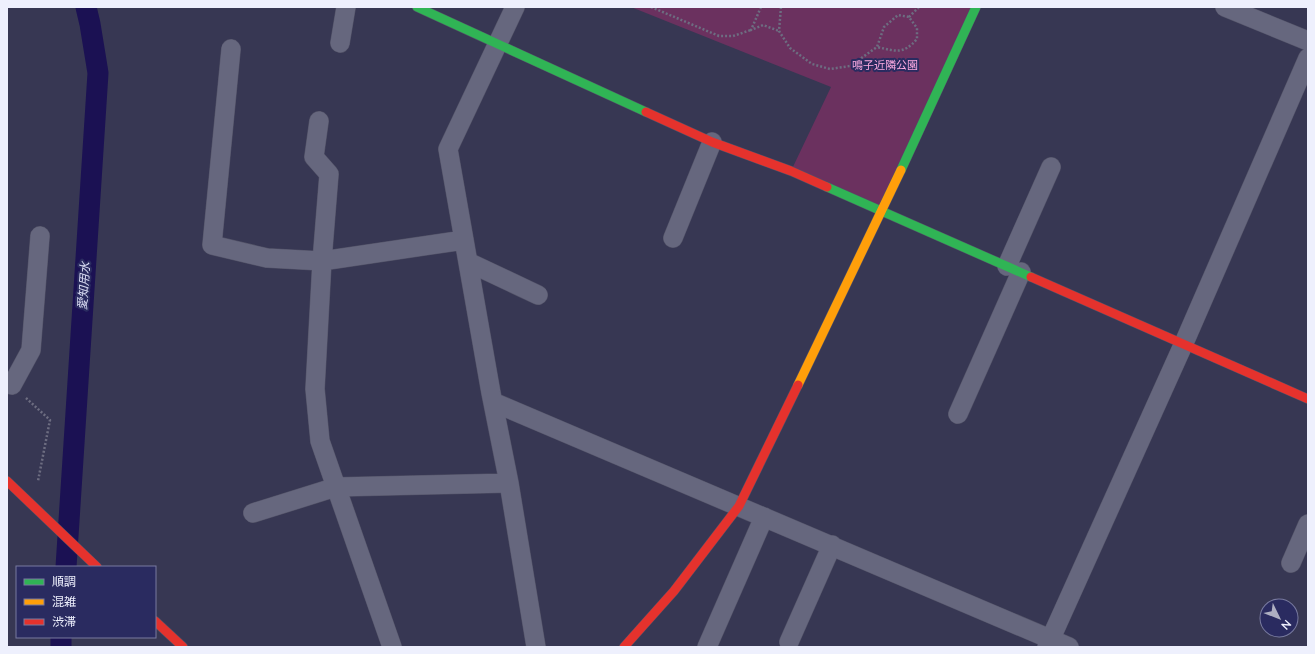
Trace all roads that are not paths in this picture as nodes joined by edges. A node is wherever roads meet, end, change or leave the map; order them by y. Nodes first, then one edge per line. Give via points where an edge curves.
1 (346, 7) edge
2 (417, 7) edge
3 (515, 7) edge
4 (976, 7) edge
5 (1225, 7) edge
6 (1308, 41) edge
7 (340, 43) dead end
8 (497, 44) junction
9 (231, 49) dead end
10 (1308, 58) edge
11 (319, 122) dead end
12 (712, 142) junction
13 (1051, 167) dead end
14 (882, 211) junction
15 (40, 236) dead end
16 (673, 238) dead end
17 (464, 240) junction
18 (322, 261) junction
19 (468, 262) junction
20 (1014, 269) junction
21 (538, 295) dead end
22 (1184, 344) junction
23 (10, 383) edge
24 (1308, 399) edge
25 (493, 402) junction
26 (958, 414) dead end
27 (7, 481) edge
28 (509, 483) junction
29 (336, 488) junction
30 (739, 506) junction
31 (253, 513) dead end
32 (764, 517) junction
33 (1308, 524) edge
34 (832, 546) junction
35 (1291, 563) dead end
36 (96, 566) edge
37 (156, 622) edge
38 (790, 642) dead end
39 (1049, 643) edge
40 (183, 647) edge
41 (392, 647) edge
42 (536, 647) edge
43 (624, 647) edge
44 (707, 647) edge
45 (1069, 647) edge

1 - 7 street
2 - 8 street
3 - 8 street
4 - 14 street
5 - 6 street
8 - 12 street
8 - 17 street via 448,149
9 - 18 street via 212,245 267,258
10 - 22 street
11 - 18 street via 314,157 329,174
12 - 14 street via 791,171
12 - 16 street
13 - 20 street
14 - 20 street
14 - 30 street
15 - 23 street via 31,350
17 - 18 street
17 - 19 street
18 - 29 street via 315,389 320,441
19 - 21 street
19 - 25 street
20 - 22 street
20 - 26 street
22 - 24 street
22 - 39 street
25 - 28 street
25 - 30 street
27 - 36 street
28 - 29 street
28 - 42 street
29 - 31 street
29 - 41 street
30 - 32 street
30 - 43 street via 674,592
32 - 34 street
32 - 44 street
33 - 35 street
34 - 38 street
34 - 39 street
37 - 40 street
39 - 45 street

